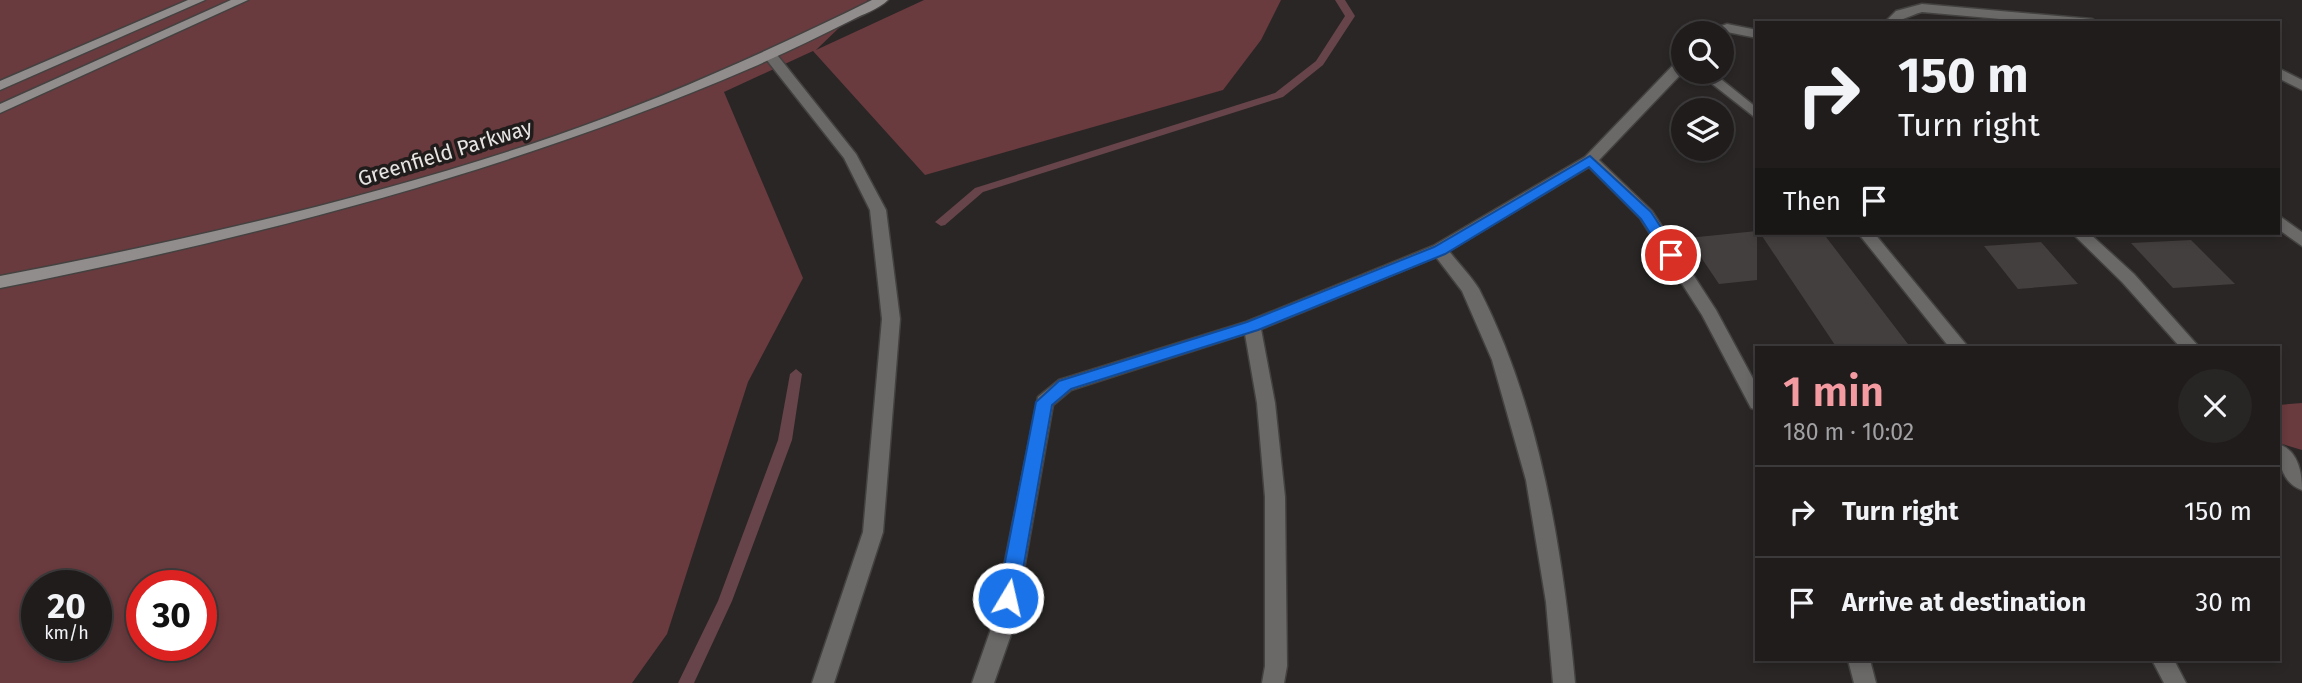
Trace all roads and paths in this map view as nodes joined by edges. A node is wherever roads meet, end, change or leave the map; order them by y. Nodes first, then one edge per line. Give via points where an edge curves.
1 (199, 0) edge
2 (242, 0) edge
3 (882, 0) edge
4 (1895, 0) edge
5 (1963, 0) edge
6 (1975, 13) junction
7 (1896, 18) edge
8 (2024, 21) edge
9 (1734, 29) edge
10 (1755, 34) edge
11 (769, 54) junction
12 (2280, 73) edge
13 (1671, 76) edge
14 (1719, 84) edge
15 (0, 86) edge
16 (2302, 86) edge
17 (0, 109) edge
18 (1755, 113) edge
19 (1590, 160) junction
20 (2280, 222) edge
21 (1869, 235) edge
22 (2082, 235) edge
23 (2302, 241) edge
24 (1439, 250) junction
25 (0, 282) edge
26 (1252, 326) junction
27 (1958, 346) edge
28 (2189, 346) edge
29 (1755, 399) edge
30 (2280, 454) edge
31 (2302, 482) edge
32 (1859, 661) edge
33 (2164, 661) edge
34 (822, 683) edge
35 (982, 683) edge
36 (1273, 683) edge
37 (1564, 683) edge
38 (1865, 683) edge
39 (2175, 683) edge

1 - 15 main road
2 - 17 main road
3 - 11 main road, Greenfield Parkway
4 - 7 street
5 - 6 street
6 - 7 street via 1922,8
6 - 8 street
9 - 10 street
11 - 25 main road, Greenfield Parkway via 625,116 464,172 143,256
11 - 34 street via 851,157 878,210 891,319 873,532
12 - 16 street
13 - 19 street
14 - 18 street
19 - 24 street
19 - 29 street via 1646,215 1710,314
20 - 23 street
21 - 27 street
22 - 28 street
24 - 26 street
24 - 37 street via 1471,289 1501,360 1536,480 1557,602
26 - 35 street via 1065,385 1044,402 1003,626
26 - 36 street via 1266,403 1275,498
30 - 31 street
32 - 38 street
33 - 39 street

